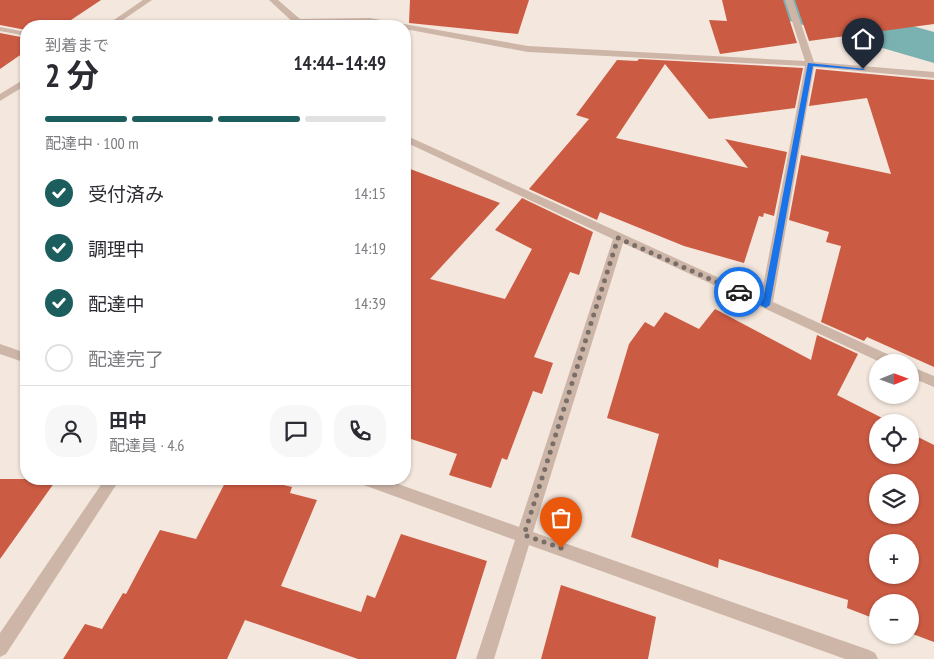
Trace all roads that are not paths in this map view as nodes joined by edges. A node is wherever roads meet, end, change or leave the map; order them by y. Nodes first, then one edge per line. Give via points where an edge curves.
1 (148, 0) edge
2 (273, 0) edge
3 (789, 0) edge
4 (118, 20) edge
5 (296, 20) edge
6 (411, 27) edge
7 (0, 29) edge
8 (20, 33) edge
9 (810, 64) junction
10 (934, 75) edge
11 (20, 85) edge
12 (0, 98) edge
13 (411, 141) edge
14 (618, 238) junction
15 (766, 305) junction
16 (0, 349) edge
17 (873, 354) edge
18 (20, 356) edge
19 (919, 375) edge
20 (934, 382) edge
21 (109, 485) edge
22 (383, 485) edge
23 (524, 535) junction
24 (0, 648) edge
25 (485, 659) edge
26 (869, 659) edge

1 - 4 street
2 - 5 street
3 - 9 street
6 - 9 street via 528,49
7 - 8 street
9 - 10 street
9 - 15 street
11 - 12 street
13 - 14 street
14 - 15 street
14 - 23 street
15 - 17 street
16 - 18 street
19 - 20 street
21 - 24 street
22 - 23 street
23 - 25 street
23 - 26 street

